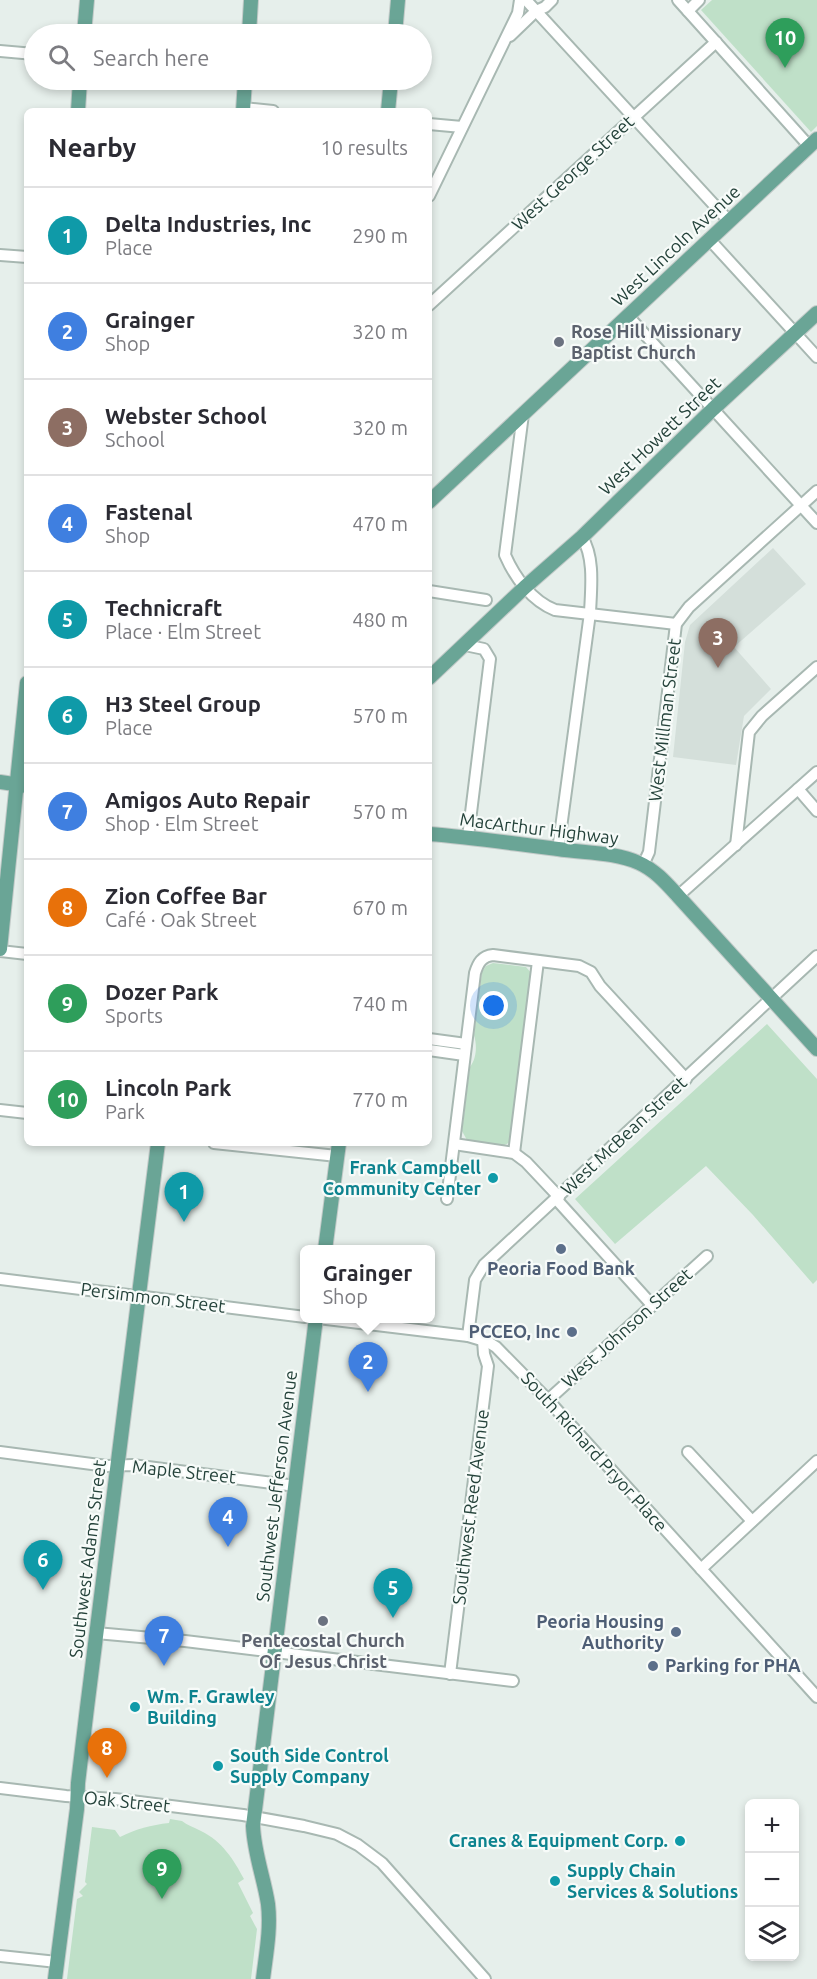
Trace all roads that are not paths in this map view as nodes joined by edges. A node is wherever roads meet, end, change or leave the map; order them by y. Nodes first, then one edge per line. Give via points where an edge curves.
1 (87, 0) edge
2 (252, 0) edge
3 (398, 0) edge
4 (520, 0) edge
5 (526, 0) edge
6 (552, 0) edge
7 (678, 0) edge
8 (699, 0) edge
9 (536, 11) junction
10 (688, 11) junction
11 (85, 24) edge
12 (250, 24) edge
13 (396, 24) edge
14 (503, 42) junction
15 (716, 42) junction
16 (0, 51) edge
17 (24, 53) edge
18 (79, 90) edge
19 (244, 90) edge
20 (390, 90) edge
21 (78, 108) edge
22 (243, 108) edge
23 (388, 108) edge
24 (633, 117) junction
25 (432, 124) edge
26 (462, 127) junction
27 (813, 143) edge
28 (432, 190) edge
29 (728, 220) junction
30 (709, 239) junction
31 (0, 255) edge
32 (24, 257) edge
33 (432, 302) edge
34 (817, 313) edge
35 (628, 316) junction
36 (795, 333) junction
37 (817, 357) edge
38 (713, 409) junction
39 (523, 414) junction
40 (817, 491) edge
41 (432, 499) edge
42 (801, 505) junction
43 (817, 523) edge
44 (582, 537) junction
45 (525, 586) junction
46 (432, 591) edge
47 (486, 600) dead end
48 (590, 613) junction
49 (676, 624) junction
50 (465, 645) junction
51 (817, 667) edge
52 (432, 675) edge
53 (24, 744) edge
54 (817, 772) edge
55 (0, 782) edge
56 (22, 785) edge
57 (798, 789) junction
58 (817, 811) edge
59 (432, 834) edge
60 (468, 837) junction
61 (736, 845) junction
62 (558, 850) junction
63 (643, 865) junction
64 (678, 896) junction
65 (0, 950) edge
66 (24, 954) edge
67 (817, 956) edge
68 (538, 961) junction
69 (771, 999) junction
70 (432, 1040) edge
71 (465, 1049) junction
72 (817, 1049) edge
73 (432, 1050) edge
74 (686, 1079) junction
75 (0, 1110) edge
76 (24, 1113) edge
77 (454, 1144) junction
78 (158, 1146) edge
79 (276, 1146) edge
80 (338, 1149) edge
81 (514, 1153) junction
82 (557, 1198) junction
83 (447, 1199) dead end
84 (326, 1245) edge
85 (707, 1256) dead end
86 (0, 1279) edge
87 (139, 1297) junction
88 (652, 1305) junction
89 (300, 1316) edge
90 (316, 1323) edge
91 (359, 1323) edge
92 (468, 1336) junction
93 (483, 1340) junction
94 (548, 1400) junction
95 (0, 1452) edge
96 (688, 1452) dead end
97 (817, 1461) edge
98 (118, 1465) junction
99 (296, 1486) junction
100 (752, 1521) junction
101 (701, 1569) junction
102 (96, 1633) junction
103 (276, 1652) junction
104 (450, 1674) junction
105 (513, 1681) dead end
106 (817, 1697) edge
107 (0, 1788) edge
108 (77, 1796) junction
109 (254, 1817) junction
110 (0, 1956) edge
111 (57, 1962) junction
112 (55, 1979) edge
113 (263, 1979) edge
114 (485, 1979) edge

1 - 11 main road
2 - 12 main road
3 - 13 main road
4 - 14 street via 518,13
5 - 9 street
6 - 9 street
7 - 10 street
8 - 10 street
9 - 14 street
9 - 24 street
10 - 15 street
14 - 26 street
15 - 24 street, West George Street
15 - 27 street
16 - 17 street
18 - 21 main road
19 - 22 main road
20 - 23 main road
24 - 29 street
24 - 33 street, West George Street
25 - 26 street
26 - 28 street
27 - 29 main road, West Lincoln Avenue
29 - 30 main road, West Lincoln Avenue
30 - 35 main road, West Lincoln Avenue
30 - 36 street
31 - 32 street
34 - 36 main road, West Howett Street
35 - 38 street
35 - 39 main road, West Lincoln Avenue
36 - 37 street
36 - 38 main road, West Howett Street
38 - 42 street
38 - 44 main road, West Howett Street
39 - 41 main road, West Lincoln Avenue
39 - 45 street via 505,555
40 - 42 street, West Millman Street
42 - 43 street
42 - 49 street, West Millman Street via 693,603
44 - 45 main road, West Howett Street
44 - 48 street via 589,553
45 - 48 street via 542,605
45 - 50 main road, West Howett Street
46 - 47 street
48 - 49 street
48 - 62 street
49 - 63 street, West Millman Street via 649,852
50 - 52 main road, West Howett Street
50 - 60 street via 484,649 490,659
51 - 61 street via 749,732
53 - 56 main road
54 - 57 street
55 - 56 main road
56 - 65 main road
57 - 58 street
57 - 61 street
59 - 60 main road, MacArthur Highway
60 - 62 main road, MacArthur Highway
61 - 64 street
62 - 63 main road, MacArthur Highway via 618,857
63 - 64 main road
64 - 69 main road
65 - 66 street
67 - 69 street, West McBean Street
68 - 71 street via 493,955 479,962
68 - 74 street via 579,966 591,972
68 - 81 street
69 - 72 main road
69 - 74 street, West McBean Street
70 - 71 street
71 - 73 street
71 - 77 street
74 - 82 street, West McBean Street
75 - 76 street
77 - 81 street
77 - 83 street
78 - 87 main road, Southwest Adams Street
79 - 80 street
80 - 84 main road
81 - 82 street
82 - 88 street
82 - 92 street, West McBean Street via 484,1265 475,1280
85 - 88 street, West Johnson Street
86 - 87 street, Persimmon Street
87 - 89 street, Persimmon Street
87 - 98 main road, Southwest Adams Street
88 - 94 street, West Johnson Street
90 - 99 main road, Southwest Jefferson Avenue
91 - 92 street
92 - 93 street
93 - 94 street, South Richard Pryor Place via 496,1347
93 - 104 street, Southwest Reed Avenue via 488,1366
94 - 101 street, South Richard Pryor Place
95 - 98 street, Maple Street
96 - 100 street
97 - 100 street
98 - 99 street, Maple Street
98 - 102 main road, Southwest Adams Street
99 - 103 main road, Southwest Jefferson Avenue
100 - 101 street
101 - 106 street, South Richard Pryor Place
102 - 103 street
102 - 108 main road, Southwest Adams Street
103 - 104 street
103 - 109 main road, Southwest Jefferson Avenue
104 - 105 street
107 - 108 street, Oak Street
108 - 109 street, Oak Street
108 - 111 main road, Southwest Adams Street
109 - 113 main road, Southwest Jefferson Avenue via 254,1840 269,1916
109 - 114 street, Oak Street via 330,1832 363,1848 382,1863
110 - 111 street
111 - 112 main road, Southwest Adams Street

